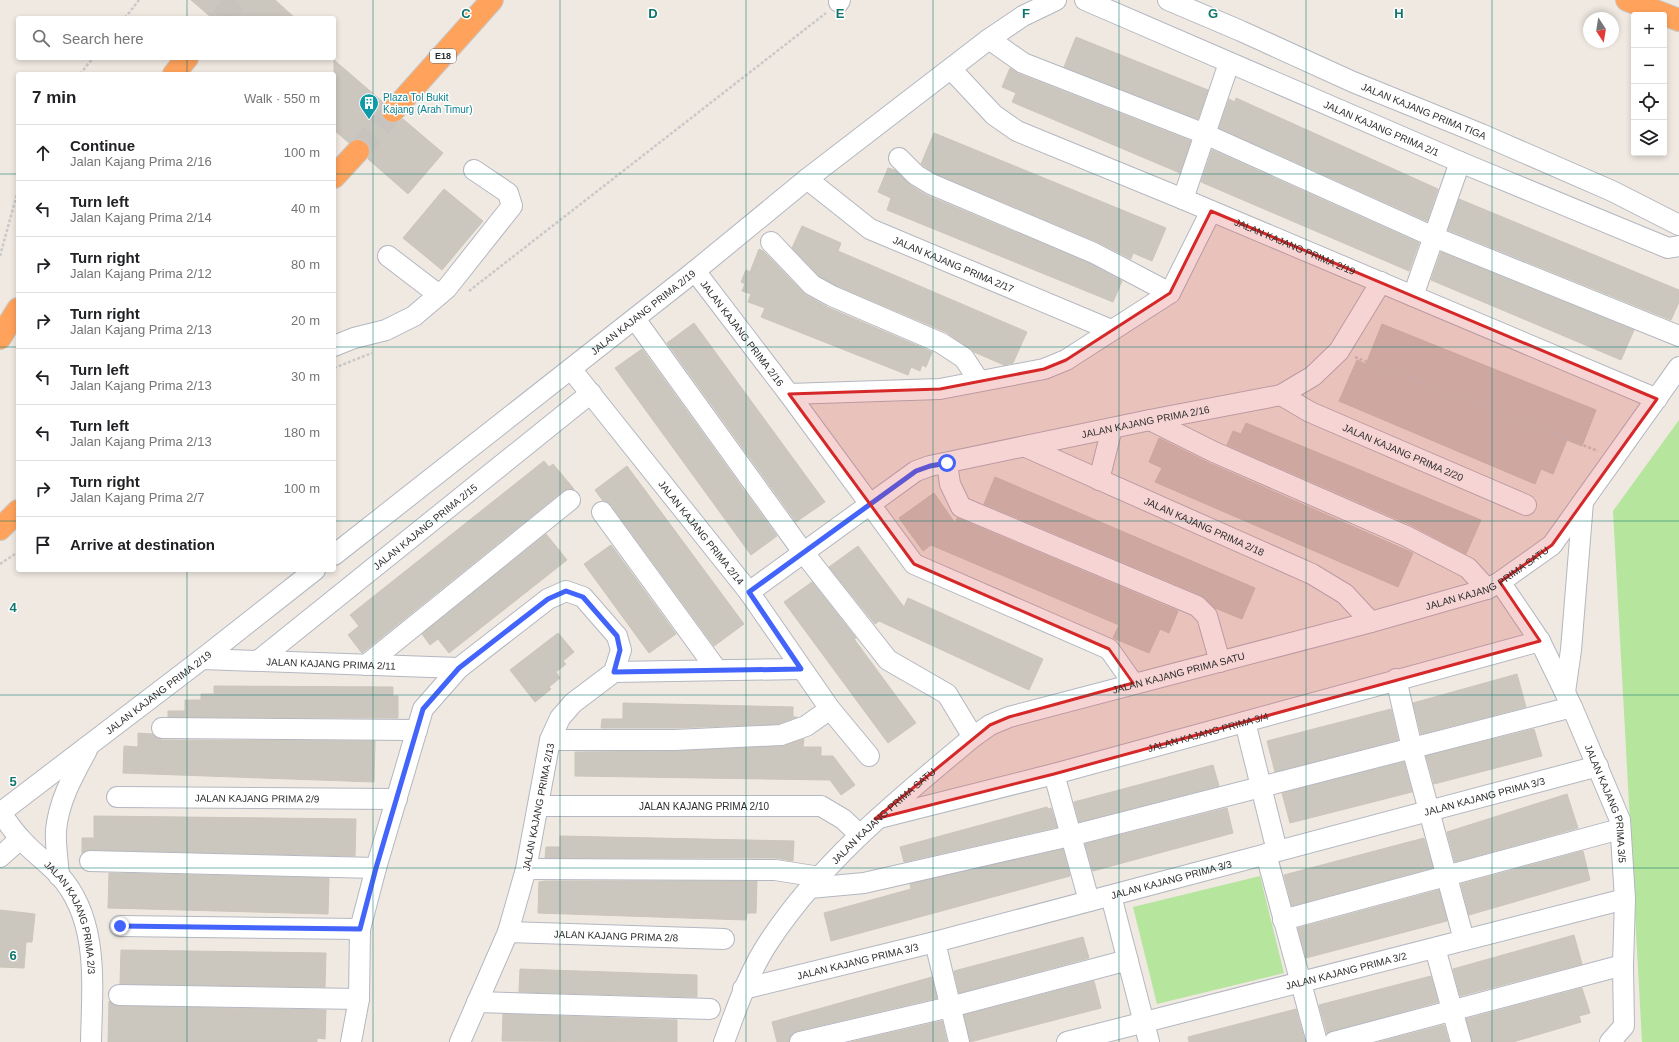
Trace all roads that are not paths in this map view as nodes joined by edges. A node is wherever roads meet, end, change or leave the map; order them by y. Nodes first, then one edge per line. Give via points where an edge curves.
1 (492, 0) edge
2 (1056, 0) edge
3 (1085, 0) edge
4 (1168, 0) edge
5 (1627, 0) edge
6 (1679, 20) edge
7 (989, 39) junction
8 (186, 60) edge
9 (1229, 62) junction
10 (951, 69) junction
11 (176, 72) edge
12 (393, 111) tunnel mouth
13 (1205, 134) junction
14 (358, 151) tunnel mouth
15 (899, 158) dead end
16 (1460, 162) junction
17 (474, 170) dead end
18 (336, 175) edge
19 (807, 179) junction
20 (1183, 199) junction
21 (1211, 211) junction
22 (1679, 225) edge
23 (1434, 237) junction
24 (771, 242) dead end
25 (1679, 246) edge
26 (388, 256) dead end
27 (695, 271) junction
28 (1381, 282) junction
29 (1170, 292) junction
30 (439, 295) junction
31 (1413, 296) junction
32 (16, 312) edge
33 (635, 319) junction
34 (1111, 330) junction
35 (1679, 336) edge
36 (336, 337) edge
37 (0, 338) edge
38 (354, 338) junction
39 (336, 345) edge
40 (1679, 367) edge
41 (571, 369) junction
42 (979, 381) junction
43 (590, 393) junction
44 (789, 394) junction
45 (1281, 396) junction
46 (1657, 399) junction
47 (1150, 420) junction
48 (1112, 428) junction
49 (1026, 447) junction
50 (947, 463) junction
51 (1099, 480) junction
52 (570, 500) dead end
53 (1583, 502) junction
54 (870, 505) junction
55 (1526, 505) dead end
56 (602, 512) dead end
57 (16, 513) edge
58 (0, 529) edge
59 (803, 552) junction
60 (336, 553) edge
61 (312, 572) edge
62 (1494, 585) junction
63 (749, 592) junction
64 (1371, 622) junction
65 (1540, 641) junction
66 (202, 659) junction
67 (259, 660) junction
68 (1220, 662) junction
69 (366, 665) junction
70 (459, 668) junction
71 (801, 669) junction
72 (717, 670) junction
73 (614, 672) junction
74 (1396, 679) junction
75 (1134, 683) junction
76 (1568, 699) junction
77 (830, 709) junction
78 (1244, 722) junction
79 (162, 728) dead end
80 (417, 730) junction
81 (973, 737) junction
82 (550, 740) junction
83 (91, 743) junction
84 (1412, 748) junction
85 (870, 756) dead end
86 (1598, 766) junction
87 (1054, 774) junction
88 (1261, 786) junction
89 (117, 797) dead end
90 (397, 799) junction
91 (539, 806) junction
92 (1428, 811) junction
93 (0, 812) edge
94 (875, 819) junction
95 (1620, 829) junction
96 (860, 834) junction
97 (1070, 836) junction
98 (20, 839) junction
99 (1271, 853) junction
100 (0, 857) edge
101 (90, 861) dead end
102 (376, 868) junction
103 (526, 869) junction
104 (59, 876) junction
105 (1446, 877) junction
106 (815, 882) junction
107 (1111, 896) junction
108 (1625, 899) junction
109 (1089, 901) junction
110 (1283, 920) junction
111 (120, 926) dead end
112 (360, 929) junction
113 (508, 932) junction
114 (724, 939) dead end
115 (1464, 940) junction
116 (934, 942) junction
117 (1435, 948) junction
118 (1128, 960) junction
119 (1623, 964) junction
120 (1301, 982) junction
121 (743, 989) junction
122 (119, 995) dead end
123 (358, 999) junction
124 (477, 1002) junction
125 (950, 1007) junction
126 (710, 1009) dead end
127 (1452, 1010) junction
128 (1144, 1022) junction
129 (91, 1042) edge
130 (351, 1042) edge
131 (460, 1042) edge
132 (724, 1042) edge
133 (800, 1042) edge
134 (959, 1042) edge
135 (1067, 1042) edge
136 (1149, 1042) edge
137 (1317, 1042) edge
138 (1334, 1042) edge
139 (1461, 1042) edge
140 (1610, 1042) edge

1 - 12 highway, E18
2 - 7 street, JALAN KAJANG PRIMA 2/19 via 1023,16
3 - 9 street, JALAN KAJANG PRIMA 2/1
4 - 22 street, JALAN KAJANG PRIMA TIGA via 1353,82 1612,190
5 - 6 highway
7 - 10 street, JALAN KAJANG PRIMA 2/19
7 - 13 street via 1023,62
8 - 11 highway
9 - 13 street
9 - 16 street, JALAN KAJANG PRIMA 2/1
10 - 19 street, JALAN KAJANG PRIMA 2/19
10 - 20 street, JALAN KAJANG PRIMA 2/19 via 994,115 1017,131
13 - 20 street
13 - 23 street
14 - 18 highway
15 - 29 street via 916,175 931,184 1094,253
16 - 23 street
16 - 25 street, JALAN KAJANG PRIMA 2/1 via 1668,248
17 - 30 street via 508,193 512,206
19 - 27 street, JALAN KAJANG PRIMA 2/19
19 - 34 street, JALAN KAJANG PRIMA 2/17 via 870,229
20 - 21 street, JALAN KAJANG PRIMA 2/19
21 - 28 street, JALAN KAJANG PRIMA 2/19
21 - 29 street
23 - 31 street
23 - 35 street
24 - 42 street via 812,285 941,343 964,358
26 - 30 street
27 - 33 street, JALAN KAJANG PRIMA 2/19
27 - 44 street, JALAN KAJANG PRIMA 2/16
28 - 31 street, JALAN KAJANG PRIMA 2/19
28 - 45 street, JALAN KAJANG PRIMA 2/16 via 1340,351 1313,376
29 - 34 street, JALAN KAJANG PRIMA 2/16
30 - 38 street via 414,316 386,330
31 - 46 street, JALAN KAJANG PRIMA 2/19
32 - 37 highway
33 - 41 street, JALAN KAJANG PRIMA 2/19
33 - 59 street
34 - 42 street, JALAN KAJANG PRIMA 2/16 via 1066,360 1044,369
36 - 38 street
38 - 39 street
40 - 46 street, JALAN KAJANG PRIMA SATU
41 - 43 street, JALAN KAJANG PRIMA 2/14
41 - 60 street, JALAN KAJANG PRIMA 2/19
42 - 44 street, JALAN KAJANG PRIMA 2/16 via 940,389
43 - 63 street, JALAN KAJANG PRIMA 2/14
43 - 67 street, JALAN KAJANG PRIMA 2/15
44 - 54 street, JALAN KAJANG PRIMA 2/16
45 - 47 street, JALAN KAJANG PRIMA 2/16
45 - 55 street, JALAN KAJANG PRIMA 2/20 via 1310,412
46 - 53 street, JALAN KAJANG PRIMA SATU
47 - 48 street, JALAN KAJANG PRIMA 2/16
47 - 62 street, JALAN KAJANG PRIMA 3/5 via 1214,452 1406,536 1468,568
48 - 49 street, JALAN KAJANG PRIMA 2/16
48 - 51 street
49 - 50 street, JALAN KAJANG PRIMA 2/16
49 - 51 street, JALAN KAJANG PRIMA 2/18
50 - 54 street, JALAN KAJANG PRIMA 2/16 via 916,471
50 - 68 street via 950,484 960,507 1197,606 1207,616
51 - 64 street, JALAN KAJANG PRIMA 2/18 via 1312,574 1345,594
52 - 69 street
53 - 62 street, JALAN KAJANG PRIMA SATU via 1552,545
53 - 76 street
54 - 59 street, JALAN KAJANG PRIMA 2/16
54 - 75 street, JALAN KAJANG PRIMA 2/16 via 914,564 1109,649
56 - 72 street
57 - 58 highway
59 - 63 street, JALAN KAJANG PRIMA 2/16
59 - 81 street via 888,660 948,694
61 - 66 street, JALAN KAJANG PRIMA 2/19
62 - 64 street, JALAN KAJANG PRIMA SATU
62 - 65 street, JALAN KAJANG PRIMA 3/5
63 - 71 street, JALAN KAJANG PRIMA 2/14
64 - 68 street, JALAN KAJANG PRIMA SATU
65 - 74 street, JALAN KAJANG PRIMA 3/4
65 - 76 street, JALAN KAJANG PRIMA 3/5
66 - 67 street, JALAN KAJANG PRIMA 2/11
66 - 83 street, JALAN KAJANG PRIMA 2/19
67 - 69 street, JALAN KAJANG PRIMA 2/11
68 - 75 street, JALAN KAJANG PRIMA SATU
69 - 70 street, JALAN KAJANG PRIMA 2/11
70 - 73 street via 548,599 566,591 583,597 617,636 620,650
70 - 80 street via 423,709
71 - 72 street
71 - 77 street, JALAN KAJANG PRIMA 2/14
72 - 73 street
73 - 82 street, JALAN KAJANG PRIMA 2/13 via 573,703 560,718
74 - 78 street, JALAN KAJANG PRIMA 3/4
74 - 84 street
75 - 81 street, JALAN KAJANG PRIMA SATU via 1010,717 990,725
76 - 84 street
76 - 86 street, JALAN KAJANG PRIMA 3/5
77 - 82 street via 806,726 781,735 675,740
77 - 85 street, JALAN KAJANG PRIMA 2/14
78 - 87 street, JALAN KAJANG PRIMA 3/4
78 - 88 street
79 - 80 street
80 - 90 street
81 - 94 street, JALAN KAJANG PRIMA SATU
82 - 91 street, JALAN KAJANG PRIMA 2/13
83 - 93 street, JALAN KAJANG PRIMA 2/19
83 - 104 street via 67,786 60,807 56,831
84 - 88 street
84 - 92 street
86 - 92 street, JALAN KAJANG PRIMA 3/3
86 - 95 street, JALAN KAJANG PRIMA 3/5 via 1620,820
87 - 94 street, JALAN KAJANG PRIMA 3/4
87 - 97 street
88 - 97 street
88 - 99 street
89 - 90 street, JALAN KAJANG PRIMA 2/9
90 - 102 street
91 - 96 street, JALAN KAJANG PRIMA 2/10 via 821,806 843,819
91 - 103 street, JALAN KAJANG PRIMA 2/13
92 - 99 street, JALAN KAJANG PRIMA 3/3
92 - 105 street
93 - 98 street, JALAN KAJANG PRIMA 2/3
94 - 96 street, JALAN KAJANG PRIMA SATU
95 - 105 street
95 - 108 street, JALAN KAJANG PRIMA 3/5
96 - 106 street, JALAN KAJANG PRIMA SATU
97 - 106 street via 864,883
97 - 109 street
98 - 100 street
98 - 104 street, JALAN KAJANG PRIMA 2/3
99 - 107 street, JALAN KAJANG PRIMA 3/3
99 - 110 street
101 - 102 street
102 - 112 street
103 - 106 street via 775,870
103 - 113 street, JALAN KAJANG PRIMA 2/13
104 - 129 street, JALAN KAJANG PRIMA 2/3 via 75,899 86,924 90,944
105 - 110 street
105 - 115 street
106 - 121 street, JALAN KAJANG PRIMA SATU via 770,941
107 - 109 street, JALAN KAJANG PRIMA 3/3
107 - 118 street
108 - 115 street, JALAN KAJANG PRIMA 3/2
108 - 119 street, JALAN KAJANG PRIMA 3/5
109 - 116 street, JALAN KAJANG PRIMA 3/3
110 - 120 street
111 - 112 street
112 - 123 street
113 - 114 street, JALAN KAJANG PRIMA 2/8
113 - 124 street, JALAN KAJANG PRIMA 2/13
115 - 117 street, JALAN KAJANG PRIMA 3/2
116 - 121 street, JALAN KAJANG PRIMA 3/3
116 - 125 street
117 - 120 street, JALAN KAJANG PRIMA 3/2
117 - 127 street
118 - 125 street
118 - 128 street
119 - 127 street
119 - 140 street, JALAN KAJANG PRIMA 3/5 via 1624,1026
120 - 128 street, JALAN KAJANG PRIMA 3/2
120 - 137 street
121 - 132 street, JALAN KAJANG PRIMA SATU
122 - 123 street
123 - 130 street
124 - 126 street
124 - 131 street, JALAN KAJANG PRIMA 2/13
125 - 133 street
125 - 134 street
127 - 138 street
127 - 139 street
128 - 135 street, JALAN KAJANG PRIMA 3/2
128 - 136 street

